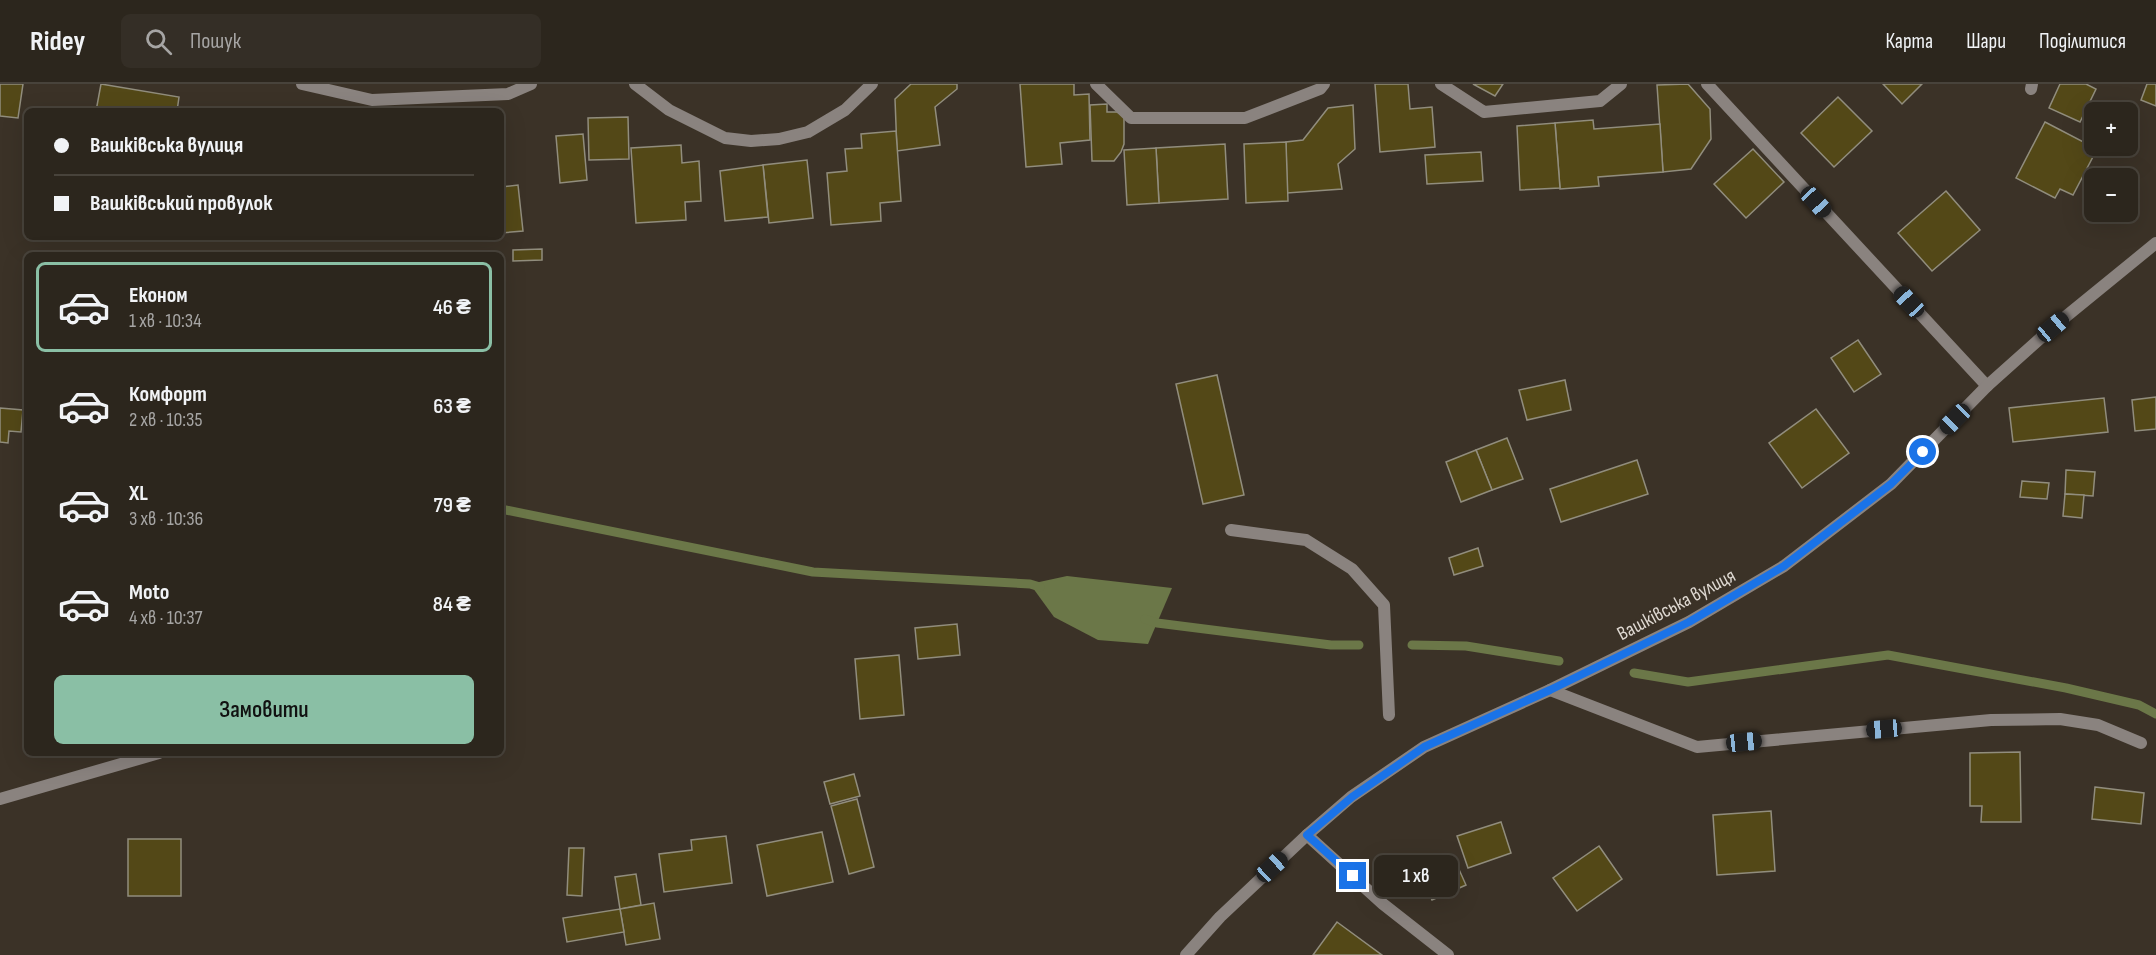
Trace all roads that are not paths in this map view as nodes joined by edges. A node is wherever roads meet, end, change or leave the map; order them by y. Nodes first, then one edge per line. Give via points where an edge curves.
1 (302, 84) edge
2 (531, 84) edge
3 (635, 84) edge
4 (872, 84) edge
5 (1096, 84) edge
6 (1324, 84) edge
7 (1441, 84) edge
8 (1621, 84) edge
9 (1707, 84) edge
10 (2156, 243) edge
11 (1987, 387) junction
12 (1232, 530) dead end
13 (1550, 690) junction
14 (1389, 715) dead end
15 (2141, 743) dead end
16 (149, 756) edge
17 (0, 799) edge
18 (1307, 835) junction
19 (1186, 955) edge
20 (1448, 955) edge

1 - 2 street via 372,100 508,94
3 - 4 street via 669,110 725,138 751,141 808,132 845,110
5 - 6 street via 1131,118 1245,118 1320,89
7 - 8 street via 1484,112 1600,101
9 - 11 street
10 - 11 street, Вашківська вулиця
11 - 13 street, Вашківська вулиця via 1891,484 1784,566 1689,622
12 - 14 street via 1306,540 1352,569 1384,605
13 - 15 street via 1697,747 1991,720 2060,719 2098,726
13 - 18 street, Вашківська вулиця via 1424,747 1352,797
16 - 17 street
18 - 19 street, Вашківська вулиця via 1220,917
18 - 20 street via 1383,904

